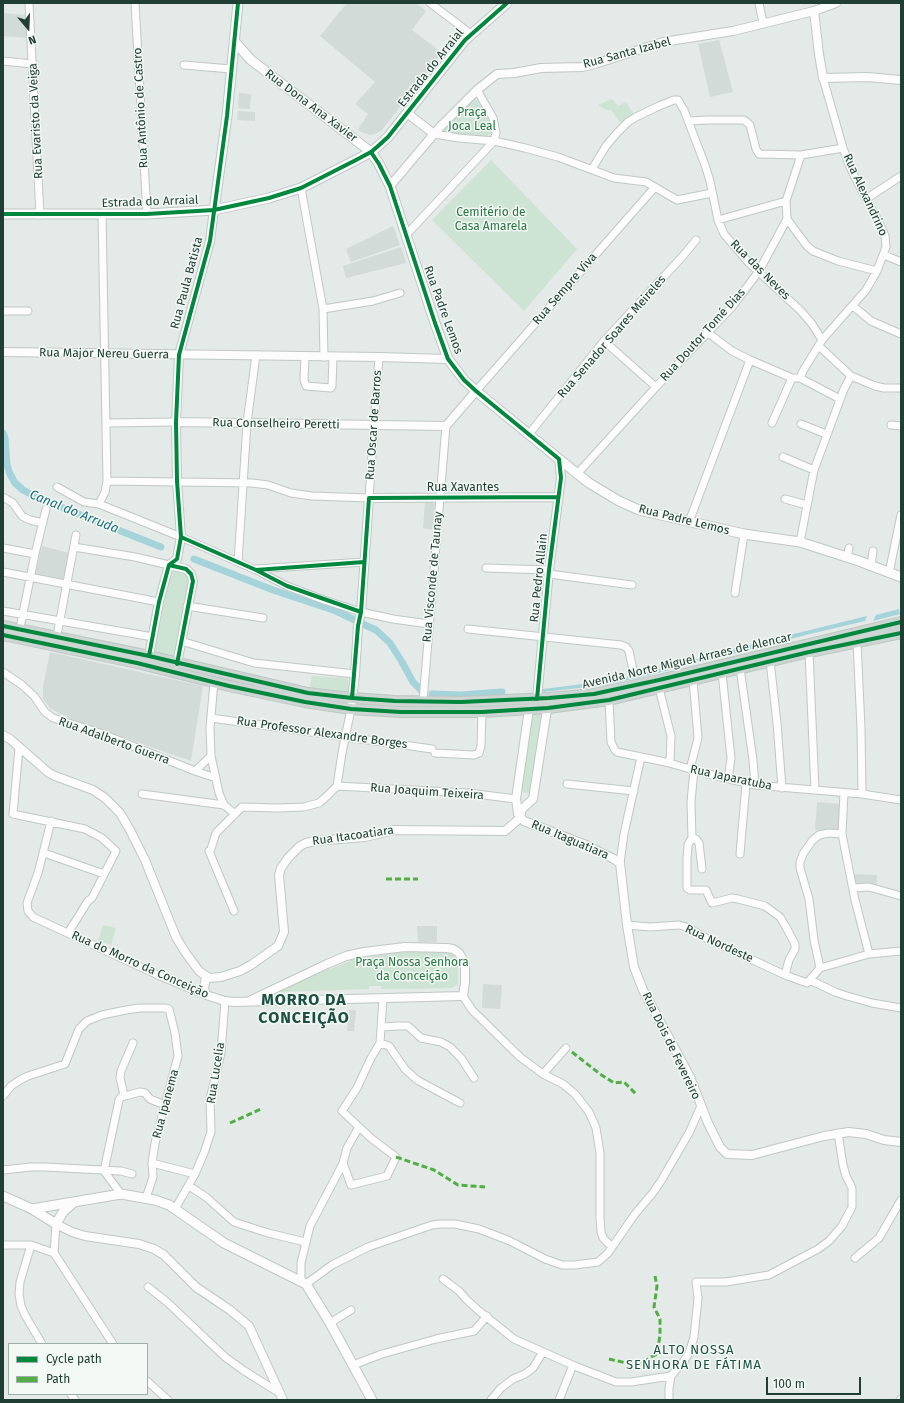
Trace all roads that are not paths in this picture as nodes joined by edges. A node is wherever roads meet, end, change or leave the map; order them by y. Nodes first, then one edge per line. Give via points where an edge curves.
1 (29, 3) edge
2 (135, 3) edge
3 (238, 3) edge
4 (430, 3) edge
5 (506, 3) edge
6 (759, 3) edge
7 (836, 3) edge
8 (814, 12) junction
9 (763, 23) junction
10 (471, 34) junction
11 (234, 41) junction
12 (251, 60) junction
13 (3, 61) edge
14 (33, 64) junction
15 (184, 65) dead end
16 (231, 67) junction
17 (823, 78) junction
18 (901, 80) edge
19 (477, 90) junction
20 (407, 113) junction
21 (688, 122) junction
22 (434, 134) junction
23 (494, 142) junction
24 (843, 148) junction
25 (371, 152) junction
26 (801, 155) junction
27 (592, 169) junction
28 (901, 176) edge
29 (390, 186) junction
30 (655, 187) junction
31 (301, 188) junction
32 (712, 193) junction
33 (866, 199) junction
34 (786, 201) junction
35 (214, 210) junction
36 (3, 214) edge
37 (102, 214) junction
38 (147, 214) junction
39 (40, 215) junction
40 (787, 219) junction
41 (718, 220) junction
42 (406, 235) junction
43 (696, 240) dead end
44 (884, 255) junction
45 (901, 262) edge
46 (759, 271) junction
47 (877, 271) junction
48 (400, 293) dead end
49 (853, 306) junction
50 (323, 309) junction
51 (28, 310) dead end
52 (3, 311) edge
53 (707, 332) junction
54 (901, 334) edge
55 (604, 341) junction
56 (820, 343) junction
57 (3, 352) edge
58 (105, 354) junction
59 (179, 355) junction
60 (256, 355) junction
61 (305, 356) junction
62 (329, 357) junction
63 (379, 357) junction
64 (448, 359) junction
65 (750, 360) junction
66 (851, 376) junction
67 (796, 378) junction
68 (656, 387) junction
69 (901, 388) edge
70 (476, 391) junction
71 (840, 399) junction
72 (176, 422) junction
73 (106, 423) junction
74 (247, 423) junction
75 (772, 423) dead end
76 (801, 424) dead end
77 (374, 425) junction
78 (891, 425) dead end
79 (446, 426) junction
80 (901, 426) edge
81 (529, 434) junction
82 (826, 434) junction
83 (783, 457) dead end
84 (559, 459) junction
85 (814, 470) junction
86 (577, 474) junction
87 (107, 481) junction
88 (177, 481) junction
89 (243, 483) junction
90 (560, 484) junction
91 (57, 487) dead end
92 (3, 497) edge
93 (558, 497) junction
94 (368, 498) junction
95 (440, 499) junction
96 (785, 499) dead end
97 (99, 504) junction
98 (807, 505) junction
99 (46, 509) dead end
100 (901, 515) edge
101 (689, 522) junction
102 (42, 523) junction
103 (744, 534) junction
104 (76, 535) dead end
105 (181, 537) junction
106 (800, 542) junction
107 (74, 547) junction
108 (3, 548) edge
109 (873, 551) dead end
110 (35, 554) junction
111 (238, 562) junction
112 (364, 562) junction
113 (169, 565) junction
114 (871, 566) junction
115 (486, 568) dead end
116 (256, 570) junction
117 (3, 572) edge
118 (549, 572) junction
119 (889, 573) junction
120 (31, 577) junction
121 (901, 577) edge
122 (67, 583) junction
123 (632, 585) dead end
124 (735, 593) dead end
125 (159, 602) junction
126 (187, 606) junction
127 (3, 611) edge
128 (23, 614) junction
129 (360, 614) junction
130 (263, 618) dead end
131 (60, 621) junction
132 (901, 622) edge
133 (21, 623) dead end
134 (429, 624) junction
135 (3, 626) edge
136 (468, 629) dead end
137 (58, 630) dead end
138 (901, 633) edge
139 (3, 635) edge
140 (544, 636) junction
141 (152, 637) junction
142 (181, 641) junction
143 (857, 642) junction
144 (809, 652) junction
145 (149, 656) junction
146 (770, 661) junction
147 (177, 664) junction
148 (740, 668) junction
149 (633, 670) dead end
150 (3, 672) edge
151 (722, 673) junction
152 (355, 674) junction
153 (693, 680) junction
154 (214, 682) junction
155 (659, 688) junction
156 (352, 698) junction
157 (537, 699) junction
158 (609, 700) junction
159 (424, 701) junction
160 (548, 703) junction
161 (351, 709) junction
162 (529, 709) junction
163 (482, 712) junction
164 (211, 718) junction
165 (3, 735) edge
166 (344, 737) junction
167 (19, 748) junction
168 (211, 756) junction
169 (641, 757) junction
170 (670, 763) junction
171 (195, 770) junction
172 (692, 770) junction
173 (216, 778) junction
174 (728, 779) junction
175 (567, 784) dead end
176 (746, 784) junction
177 (755, 785) junction
178 (337, 786) junction
179 (782, 788) junction
180 (815, 790) junction
181 (634, 791) junction
182 (844, 793) junction
183 (142, 794) dead end
184 (862, 794) junction
185 (516, 799) junction
186 (901, 800) edge
187 (532, 801) junction
188 (224, 805) junction
189 (234, 813) junction
190 (520, 818) junction
191 (51, 821) junction
192 (842, 834) junction
193 (692, 838) junction
194 (44, 853) junction
195 (740, 854) dead end
196 (620, 863) junction
197 (702, 869) dead end
198 (104, 874) junction
199 (853, 888) junction
200 (901, 896) edge
201 (234, 911) dead end
202 (627, 925) junction
203 (68, 933) junction
204 (901, 951) edge
205 (869, 954) junction
206 (820, 968) junction
207 (785, 974) junction
208 (206, 977) junction
209 (809, 981) junction
210 (206, 995) junction
211 (463, 996) junction
212 (382, 998) junction
213 (225, 1001) junction
214 (249, 1001) junction
215 (901, 1008) edge
216 (381, 1027) junction
217 (380, 1042) junction
218 (133, 1043) dead end
219 (566, 1048) dead end
220 (543, 1074) junction
221 (474, 1078) dead end
222 (124, 1095) junction
223 (3, 1096) edge
224 (460, 1103) dead end
225 (165, 1105) junction
226 (701, 1106) junction
227 (359, 1127) junction
228 (838, 1133) junction
229 (901, 1142) edge
230 (152, 1163) junction
231 (343, 1163) junction
232 (3, 1170) edge
233 (104, 1171) junction
234 (132, 1174) dead end
235 (195, 1174) junction
236 (189, 1186) junction
237 (121, 1194) junction
238 (3, 1196) edge
239 (146, 1198) junction
240 (901, 1200) edge
241 (73, 1203) junction
242 (32, 1209) junction
243 (175, 1209) junction
244 (56, 1224) junction
245 (305, 1242) junction
246 (3, 1245) edge
247 (31, 1245) junction
248 (612, 1246) junction
249 (54, 1253) junction
250 (855, 1258) dead end
251 (443, 1279) dead end
252 (304, 1283) junction
253 (148, 1287) dead end
254 (351, 1310) dead end
255 (487, 1316) junction
256 (330, 1323) junction
257 (41, 1343) edge
258 (112, 1343) edge
259 (543, 1352) junction
260 (353, 1365) junction
261 (573, 1365) junction
262 (671, 1376) junction
263 (148, 1382) edge
264 (282, 1397) edge
265 (168, 1400) edge
266 (372, 1400) edge
267 (491, 1400) edge
268 (559, 1400) edge
269 (669, 1400) edge

1 - 14 street, Rua Evaristo da Veiga
2 - 38 street, Rua Antônio de Castro
3 - 11 main road, Rua Paula Batista
4 - 10 street
5 - 10 main road, Estrada do Arraial
6 - 9 street
7 - 8 street, Rua Santa Izabel
8 - 9 street, Rua Santa Izabel
8 - 17 street, Rua Alexandrino
9 - 19 street, Rua Santa Izabel via 712,35 663,42 582,67 541,68 497,74
10 - 20 main road, Estrada do Arraial
11 - 12 main road, Rua Dona Ana Xavier
11 - 16 main road, Rua Paula Batista
12 - 16 main road via 239,60
12 - 25 main road, Rua Dona Ana Xavier
13 - 14 street
14 - 39 street, Rua Evaristo da Veiga
15 - 16 street
16 - 35 main road, Rua Paula Batista
17 - 18 street via 867,77
17 - 24 street, Rua Alexandrino
19 - 22 street, Rua Santa Izabel
19 - 23 street via 493,118 496,132
20 - 22 street
20 - 25 main road, Estrada do Arraial via 388,137
21 - 26 street via 744,120 750,125 759,154
21 - 27 street, Rua das Neves via 679,102 674,100 636,117 606,146
21 - 32 street, Rua das Neves via 705,165
22 - 23 street
22 - 29 street, Rua Santa Izabel
23 - 27 street via 525,148
23 - 42 street
24 - 26 street
24 - 33 street, Rua Alexandrino
25 - 29 main road, Rua Padre Lemos
25 - 31 main road, Estrada do Arraial
26 - 34 street
27 - 30 street via 614,178 646,182
28 - 33 street
29 - 42 main road, Rua Padre Lemos
30 - 32 street via 677,200
30 - 70 street, Rua Sempre Viva
31 - 35 main road, Estrada do Arraial
31 - 50 street
32 - 41 street, Rua das Neves
33 - 44 street, Rua Alexandrino via 885,236
34 - 40 street
34 - 41 street
35 - 38 main road, Estrada do Arraial
35 - 59 street, Rua Paula Batista via 210,241
36 - 39 main road, Estrada do Arraial
37 - 38 main road, Estrada do Arraial
37 - 39 main road, Estrada do Arraial
37 - 58 street
40 - 46 street, Rua Doutor Tomé Dias
40 - 47 street via 813,251 838,261
41 - 46 street, Rua das Neves via 724,234
42 - 64 main road, Rua Padre Lemos
43 - 55 street, Rua Senador Soares Meireles
44 - 45 street
44 - 47 street, Rua Alexandrino
46 - 53 street, Rua Doutor Tomé Dias via 732,307
46 - 56 street, Rua das Neves via 801,311 812,324
47 - 49 street, Rua Alexandrino
48 - 50 street
49 - 54 street via 871,321
49 - 56 street, Rua Alexandrino
50 - 62 street
51 - 52 street
53 - 65 street via 732,351
53 - 68 street, Rua Doutor Tomé Dias
55 - 68 street
55 - 81 street, Rua Senador Soares Meireles
56 - 66 street, Rua das Neves
56 - 67 street, Rua Alexandrino
57 - 58 street, Rua Major Nereu Guerra
58 - 59 street, Rua Major Nereu Guerra
58 - 73 street
59 - 60 street, Rua Major Nereu Guerra
59 - 72 street, Rua Paula Batista
60 - 61 street, Rua Major Nereu Guerra
60 - 74 street
61 - 62 street, Rua Major Nereu Guerra
61 - 62 street via 306,386 331,388
62 - 63 street, Rua Major Nereu Guerra
63 - 64 street, Rua Major Nereu Guerra
63 - 77 street, Rua Oscar de Barros
64 - 70 main road, Rua Padre Lemos
65 - 67 street
65 - 101 street
66 - 69 street, Rua das Neves via 875,386
66 - 71 street
67 - 71 street
67 - 75 street, Rua Alexandrino
68 - 86 street, Rua Doutor Tomé Dias
70 - 79 street
70 - 81 main road, Rua Padre Lemos
71 - 82 street
72 - 73 street, Rua Conselheiro Peretti
72 - 74 street, Rua Conselheiro Peretti
72 - 88 street, Rua Paula Batista
73 - 87 street
74 - 77 street, Rua Conselheiro Peretti
74 - 89 street
76 - 82 street
77 - 79 street, Rua Conselheiro Peretti
77 - 94 street, Rua Oscar de Barros
78 - 80 street
79 - 95 street, Rua Visconde de Taunay
81 - 84 main road, Rua Padre Lemos
82 - 85 street
83 - 85 street
84 - 86 main road, Rua Padre Lemos
84 - 90 street, Rua Pedro Allain
85 - 98 street
86 - 90 street via 564,477
86 - 101 main road, Rua Padre Lemos via 614,498 639,510
87 - 88 street, Rua Xavantes
87 - 97 street
88 - 89 street, Rua Xavantes
88 - 105 street, Rua Paula Batista
89 - 94 street, Rua Xavantes via 263,484 291,493 312,496
89 - 111 street
90 - 93 street, Rua Pedro Allain
91 - 97 street via 84,502
92 - 102 street via 13,503 22,516
93 - 95 street, Rua Xavantes
93 - 118 street, Rua Pedro Allain
94 - 95 street, Rua Xavantes
94 - 112 street, Rua Oscar de Barros
95 - 134 street, Rua Visconde de Taunay
96 - 98 street
97 - 105 street
98 - 106 street
99 - 102 street
100 - 119 street
101 - 103 main road, Rua Padre Lemos
102 - 110 street
103 - 106 main road, Rua Padre Lemos
103 - 124 street
104 - 107 street
105 - 111 street
105 - 113 street, Rua Paula Batista via 177,559
106 - 114 main road, Rua Padre Lemos via 848,553
107 - 113 street
107 - 122 street
108 - 110 street
109 - 114 street
110 - 120 street
111 - 116 street
112 - 116 street
112 - 129 street, Rua Oscar de Barros
113 - 125 street
113 - 126 street via 186,569 193,577
114 - 119 main road, Rua Padre Lemos
115 - 118 street
116 - 129 street via 287,586
117 - 120 street
118 - 123 street
118 - 140 street, Rua Pedro Allain
119 - 121 main road, Rua Padre Lemos
120 - 122 street
120 - 128 street
122 - 125 street
122 - 131 street
125 - 141 street
126 - 130 street
126 - 142 street
127 - 128 street
128 - 131 street
128 - 133 street
129 - 134 street
129 - 152 street, Rua Oscar de Barros
131 - 137 street
131 - 141 street
132 - 160 main road, Avenida Norte Miguel Arraes de Alencar via 628,687
134 - 159 street, Rua Visconde de Taunay
135 - 145 main road, Avenida Norte Miguel Arraes de Alencar
136 - 140 street
138 - 143 main road, Avenida Norte Miguel Arraes de Alencar
139 - 154 main road, Avenida Norte Miguel Arraes de Alencar
140 - 149 street via 621,645 628,649
140 - 157 street, Rua Pedro Allain
141 - 145 street
142 - 147 street
142 - 152 street via 254,664
143 - 144 main road, Avenida Norte Miguel Arraes de Alencar
143 - 184 street
144 - 146 main road, Avenida Norte Miguel Arraes de Alencar
144 - 180 street
145 - 147 main road, Avenida Norte Miguel Arraes de Alencar
146 - 148 main road, Avenida Norte Miguel Arraes de Alencar
146 - 179 street
147 - 156 main road, Avenida Norte Miguel Arraes de Alencar via 308,693
148 - 151 main road, Avenida Norte Miguel Arraes de Alencar
148 - 177 street
150 - 171 street, Rua Adalberto Guerra via 34,696 45,712 53,718 100,733
151 - 153 main road, Avenida Norte Miguel Arraes de Alencar
151 - 174 street via 731,758
152 - 156 street, Rua Oscar de Barros
153 - 155 main road, Avenida Norte Miguel Arraes de Alencar
153 - 172 street via 698,738
154 - 161 main road, Avenida Norte Miguel Arraes de Alencar via 305,702
154 - 164 street
155 - 158 main road, Avenida Norte Miguel Arraes de Alencar
155 - 170 street via 671,736
156 - 159 main road, Avenida Norte Miguel Arraes de Alencar
156 - 161 street, Rua Oscar de Barros
157 - 159 main road, Avenida Norte Miguel Arraes de Alencar
157 - 160 main road, Avenida Norte Miguel Arraes de Alencar
158 - 160 main road, Avenida Norte Miguel Arraes de Alencar
158 - 169 street, Rua Japaratuba via 613,747 618,752
160 - 162 main road, Avenida Norte Miguel Arraes de Alencar
160 - 187 street
161 - 163 main road, Avenida Norte Miguel Arraes de Alencar
161 - 166 street
162 - 163 main road, Avenida Norte Miguel Arraes de Alencar
162 - 185 street
163 - 166 street, Rua Professor Alexandre Borges via 481,746 479,753 474,755
164 - 166 street, Rua Professor Alexandre Borges
164 - 168 street
165 - 167 street
166 - 178 street
167 - 191 street via 13,814
167 - 208 street via 55,776 85,786 99,794 120,813 145,860 176,937 184,952
168 - 171 street
168 - 173 street
169 - 170 street, Rua Japaratuba
169 - 181 street, Rua Dois de Fevereiro
170 - 172 street, Rua Japaratuba
171 - 173 street, Rua Adalberto Guerra
172 - 174 street, Rua Japaratuba
172 - 193 street
173 - 188 street
174 - 176 street, Rua Japaratuba
175 - 181 street
176 - 177 street, Rua Japaratuba
176 - 195 street
177 - 179 street, Rua Japaratuba
178 - 185 street, Rua Joaquim Teixeira via 468,793
178 - 189 street via 319,803 313,805 278,808 242,807
179 - 180 street, Rua Japaratuba
180 - 182 street, Rua Japaratuba
181 - 196 street, Rua Dois de Fevereiro
182 - 184 street, Rua Japaratuba
182 - 192 street
183 - 188 street
184 - 186 street, Rua Japaratuba
185 - 187 street
185 - 190 street
187 - 190 street, Rua Itacoatiara via 522,809
188 - 189 street
189 - 201 street via 216,833 209,851
190 - 196 street, Rua Itaguatiara via 586,845
190 - 208 street, Rua Itacoatiara via 505,831 394,830 306,843 288,858 279,874 284,932 278,946 240,971 214,978
191 - 194 street
191 - 198 street via 85,829 102,838 116,851
192 - 199 street
192 - 206 street via 819,835 802,854 800,862
193 - 197 street via 698,840
193 - 207 street via 687,853 688,889 706,890 712,903 738,899 765,906 780,917 795,944
194 - 198 street
194 - 203 street, Rua do Morro da Conceição via 27,903 28,911 33,917
196 - 202 street, Rua Dois de Fevereiro
198 - 203 street via 92,898
199 - 200 street via 869,887
199 - 205 street
202 - 207 street, Rua Nordeste via 686,927
202 - 226 street, Rua Dois de Fevereiro via 634,967 640,983 690,1077
203 - 210 street, Rua do Morro da Conceição
204 - 205 street
205 - 206 street
206 - 209 street
207 - 209 street, Rua Nordeste
208 - 210 street
209 - 215 street, Rua Nordeste via 834,992
210 - 213 street, Rua do Morro da Conceição
211 - 212 street, Rua do Morro da Conceição
211 - 214 street, Rua do Morro da Conceição via 465,966 459,953 446,948 416,947 346,956
211 - 220 street via 478,1016 520,1057
212 - 214 street, Rua do Morro da Conceição
212 - 216 street
213 - 214 street, Rua do Morro da Conceição
213 - 235 street, Rua Lucelia via 221,1053 210,1098 211,1132
216 - 217 street
216 - 221 street via 408,1026 421,1038 450,1047
217 - 224 street via 389,1046 405,1069 417,1080
217 - 227 street via 357,1088 342,1110
218 - 222 street via 121,1071
219 - 220 street
220 - 248 street via 563,1084 575,1094 589,1112 594,1124 600,1153 601,1232 603,1238
222 - 225 street via 143,1092 150,1099
222 - 233 street via 119,1100
223 - 225 street, Rua Ipanema via 20,1080 63,1066 83,1024 102,1015 140,1008 166,1008 169,1010 175,1033 178,1056
225 - 230 street, Rua Ipanema
226 - 228 street, Rua Dois de Fevereiro via 718,1144 727,1154 761,1153
226 - 248 street via 689,1133 661,1180
227 - 231 street via 347,1148
227 - 231 street via 396,1157 387,1176 352,1185
228 - 229 street, Rua Dois de Fevereiro via 861,1133
228 - 262 street via 846,1176 852,1188 852,1207 842,1226 818,1249 769,1275 726,1282 696,1282 698,1298 694,1337 689,1353
230 - 235 street
230 - 239 street, Rua Ipanema via 153,1177
231 - 245 street via 310,1226
232 - 233 street via 31,1167
233 - 234 street
233 - 237 street
235 - 236 street, Rua Lucelia
236 - 243 street, Rua Lucelia
236 - 245 street via 206,1196 234,1222
237 - 239 main road
237 - 241 main road
238 - 242 main road
239 - 243 main road
240 - 250 street via 879,1238
241 - 242 main road
241 - 244 main road via 63,1212
242 - 244 main road
243 - 252 main road via 224,1243
244 - 249 street
244 - 264 street via 85,1236 139,1244 164,1256 196,1287 249,1326
245 - 252 street via 301,1263
246 - 247 street
247 - 249 street
247 - 257 street via 19,1294 25,1315
248 - 252 street via 601,1261 562,1265 479,1229 456,1224 432,1225 368,1246
249 - 258 street
251 - 255 street
252 - 256 main road
253 - 264 street via 225,1357
254 - 256 street
255 - 259 street via 514,1339
255 - 260 street via 474,1331 382,1354
256 - 260 main road
259 - 261 street
259 - 267 street via 533,1368 501,1388
260 - 266 main road
261 - 262 street via 616,1382
261 - 268 street
262 - 269 street
263 - 265 street

